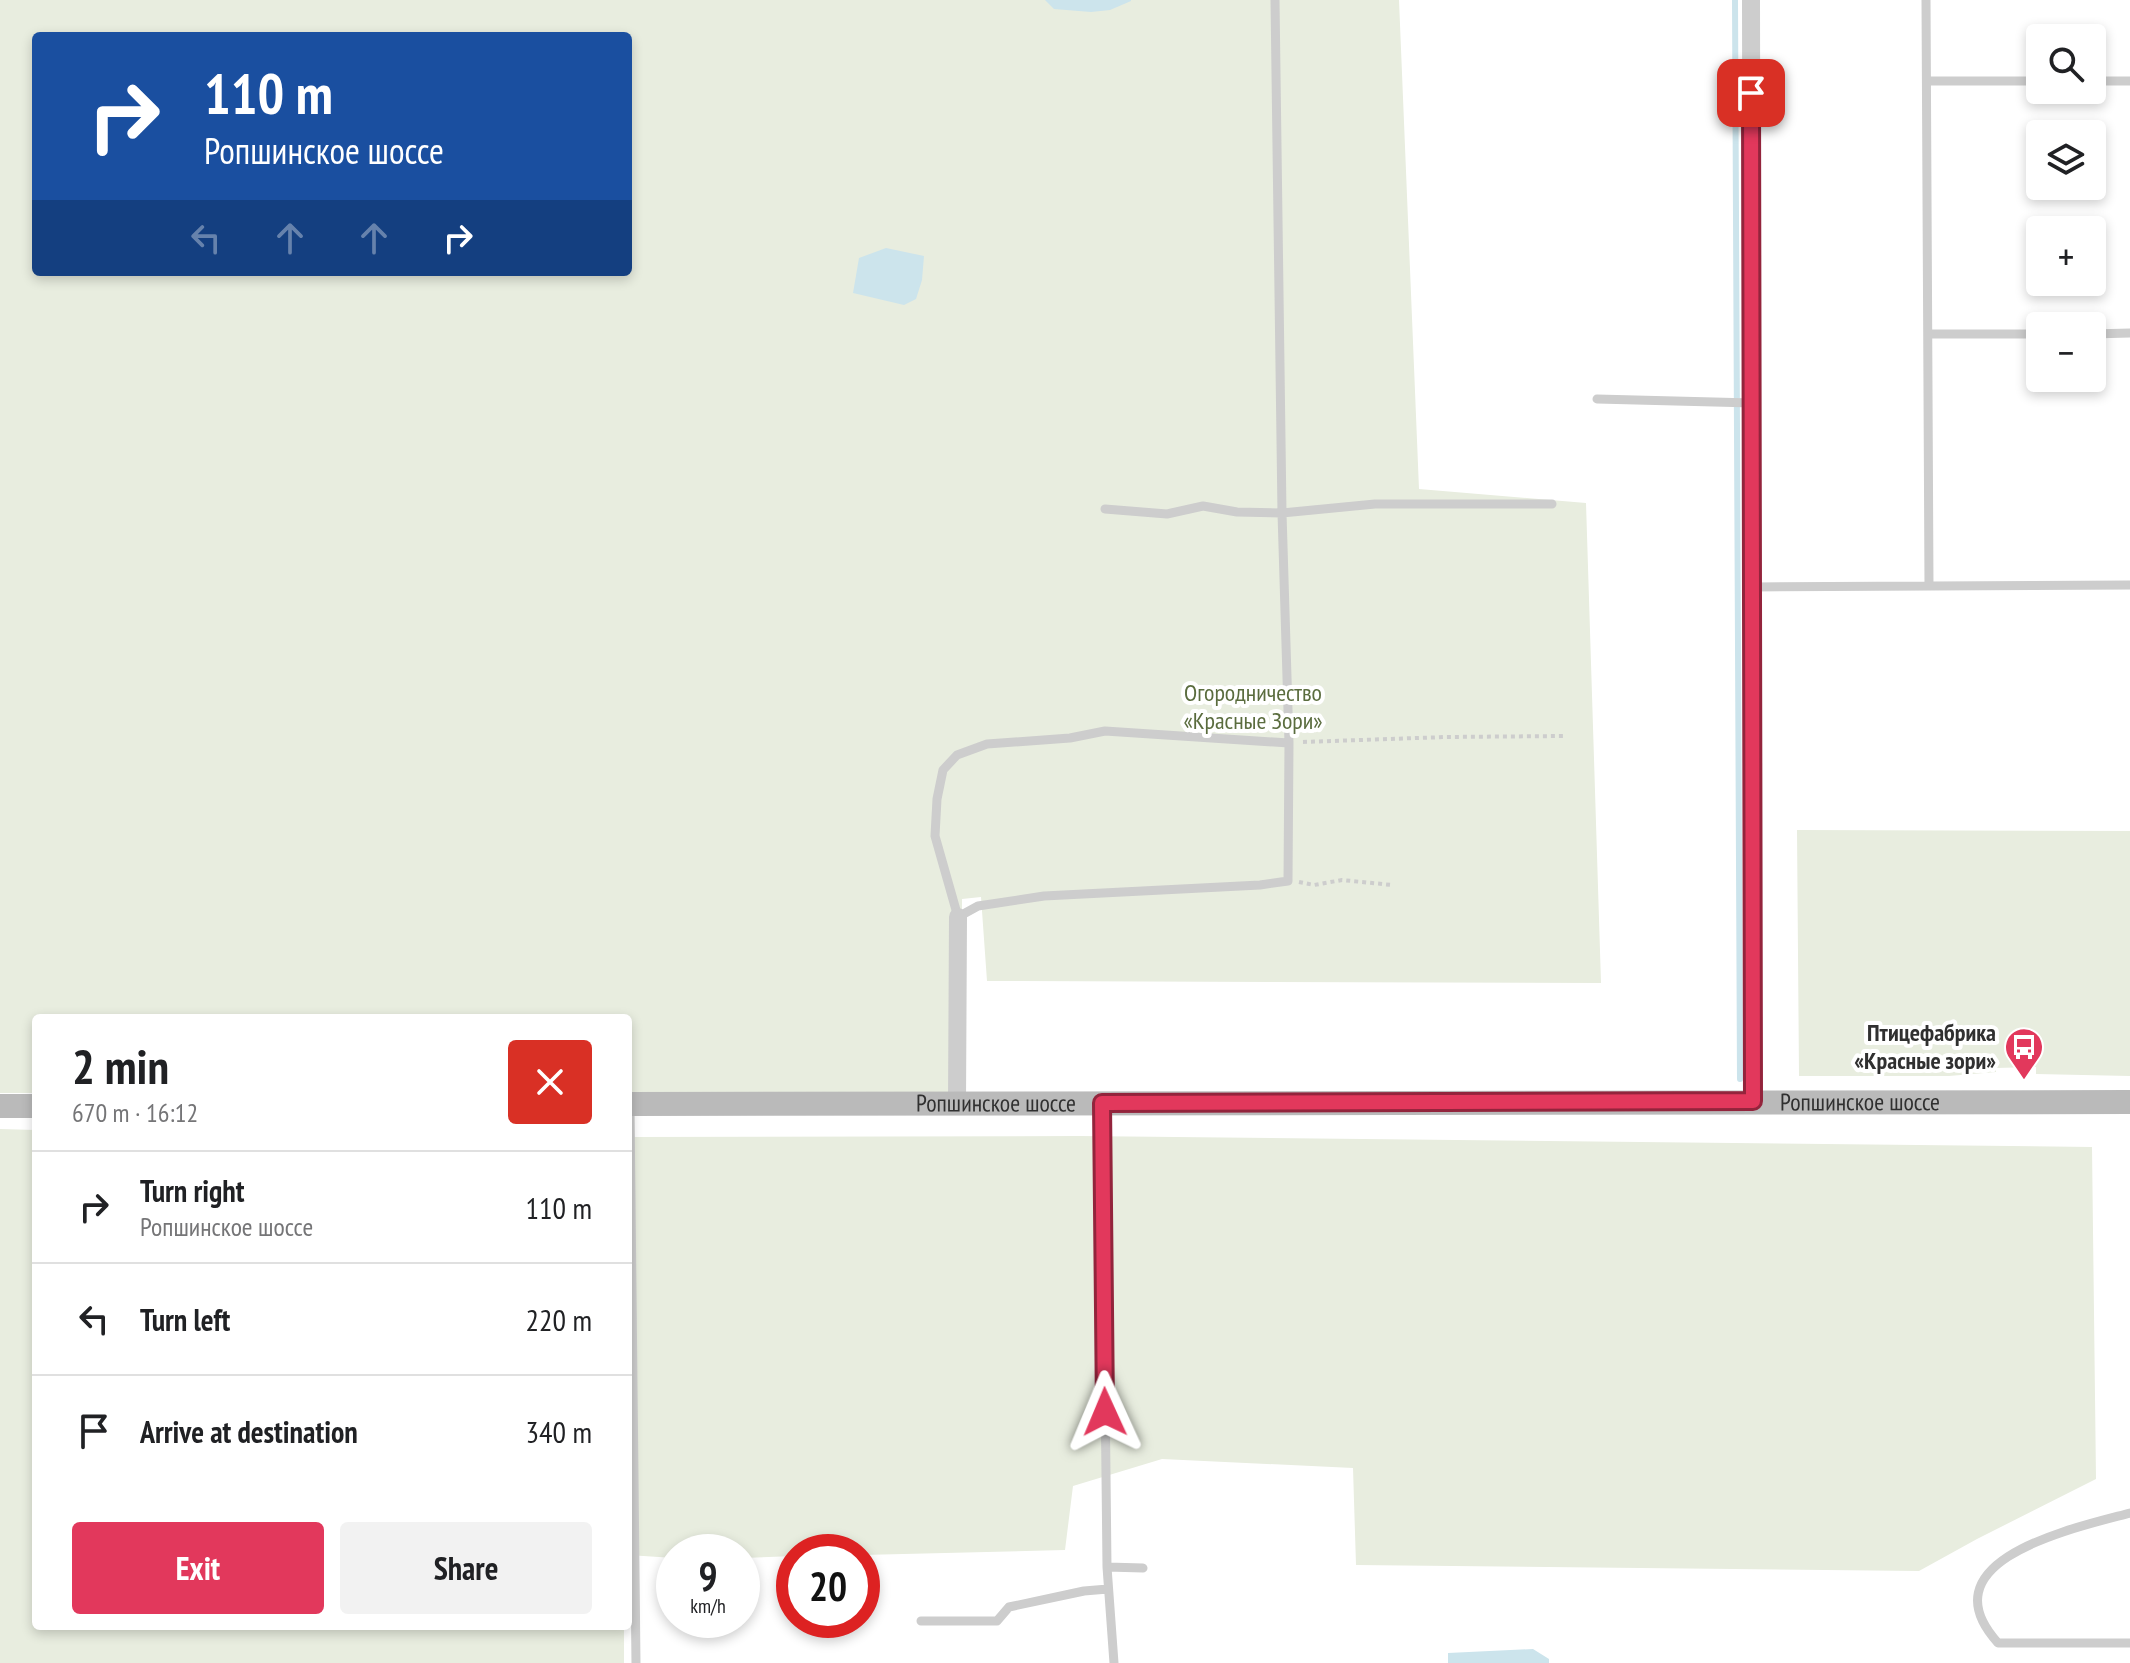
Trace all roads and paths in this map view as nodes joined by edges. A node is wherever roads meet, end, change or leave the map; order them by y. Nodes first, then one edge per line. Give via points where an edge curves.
1 (1275, 0) edge
2 (1751, 0) edge
3 (1926, 0) edge
4 (1927, 81) junction
5 (2026, 81) edge
6 (2106, 81) edge
7 (2130, 81) edge
8 (2130, 333) edge
9 (1928, 334) junction
10 (2026, 334) edge
11 (2106, 334) edge
12 (1597, 399) dead end
13 (1753, 403) junction
14 (1552, 504) dead end
15 (1105, 509) dead end
16 (1282, 513) junction
17 (2130, 585) edge
18 (1929, 586) junction
19 (1754, 587) junction
20 (1564, 736) dead end
21 (1289, 743) junction
22 (1288, 881) junction
23 (1392, 885) dead end
24 (958, 917) junction
25 (1753, 1101) junction
26 (2130, 1102) edge
27 (957, 1103) junction
28 (1102, 1103) junction
29 (632, 1104) edge
30 (0, 1106) edge
31 (32, 1106) edge
32 (632, 1344) edge
33 (2130, 1513) edge
34 (1107, 1567) junction
35 (1143, 1568) dead end
36 (1108, 1589) junction
37 (921, 1621) dead end
38 (2130, 1643) edge
39 (636, 1663) edge
40 (1114, 1663) edge

1 - 16 lane
2 - 13 street
3 - 4 lane
4 - 5 lane
4 - 9 lane
6 - 7 lane
8 - 11 lane
9 - 10 lane
9 - 18 lane
12 - 13 lane
13 - 19 street
14 - 16 lane via 1375,504
15 - 16 lane via 1167,514 1203,506
16 - 21 lane
17 - 18 lane
18 - 19 lane
19 - 25 street
20 - 21 path
21 - 22 lane
21 - 24 lane via 1105,731 987,744 957,755 943,770 935,836
22 - 23 path
22 - 24 lane via 1044,896 978,906
24 - 27 street
25 - 26 main road, Ропшинское шоссе
25 - 28 main road, Ропшинское шоссе
27 - 28 main road, Ропшинское шоссе
27 - 29 main road, Ропшинское шоссе
28 - 34 lane
30 - 31 main road
32 - 39 lane
33 - 38 lane via 2026,1547 1993,1567 1976,1598 1978,1616 1998,1643
34 - 35 lane
34 - 36 lane
36 - 37 lane via 1009,1607 997,1621
36 - 40 lane

